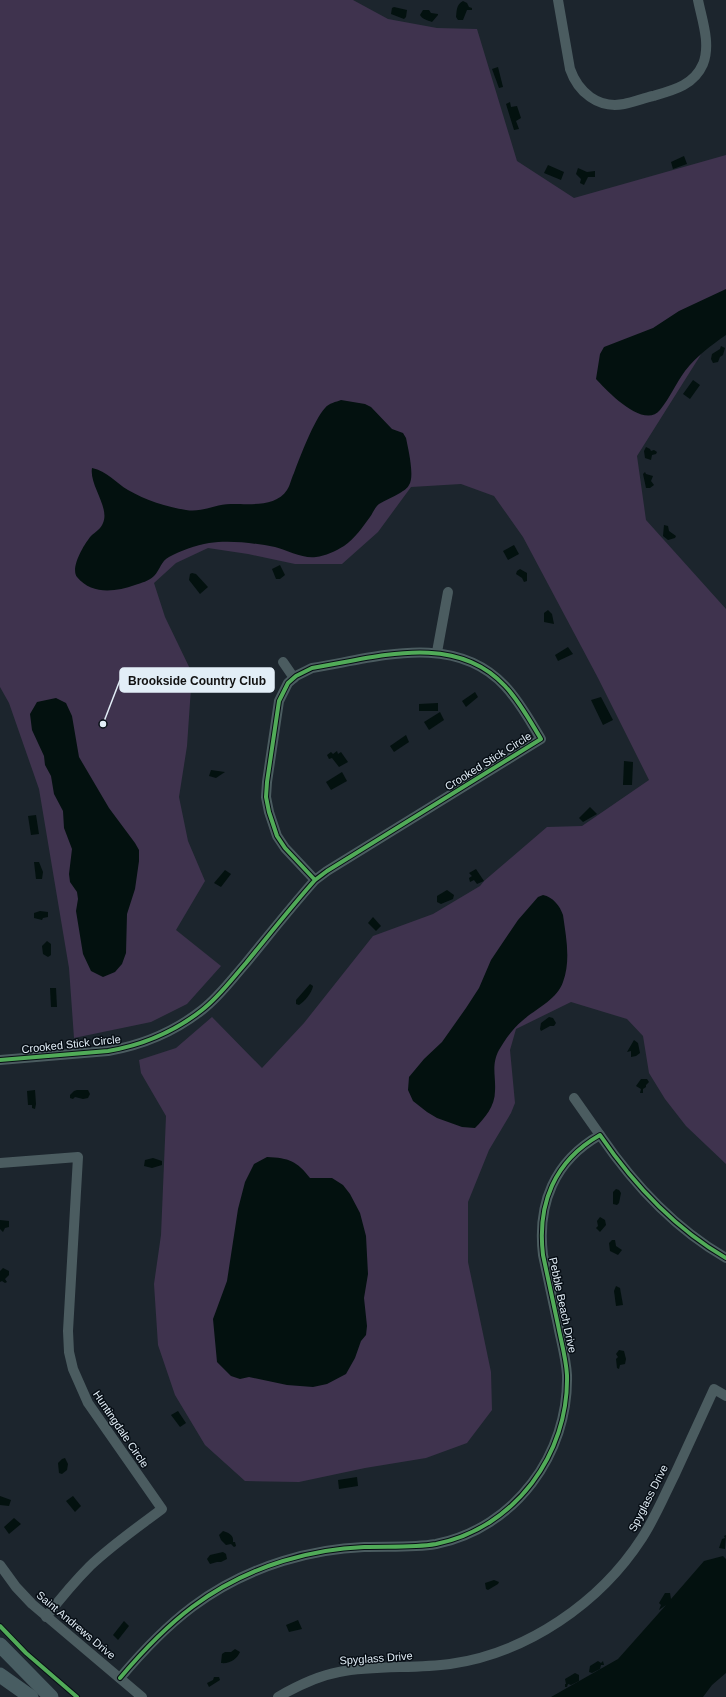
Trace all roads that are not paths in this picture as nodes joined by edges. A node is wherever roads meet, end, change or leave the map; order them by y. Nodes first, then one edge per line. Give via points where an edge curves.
1 (558, 0) edge
2 (698, 0) edge
3 (448, 592) dead end
4 (437, 652) junction
5 (283, 662) dead end
6 (294, 678) junction
7 (315, 880) junction
8 (0, 1060) edge
9 (574, 1098) dead end
10 (600, 1135) junction
11 (0, 1163) edge
12 (726, 1258) edge
13 (726, 1396) edge
14 (0, 1566) edge
15 (46, 1617) junction
16 (0, 1645) edge
17 (0, 1675) edge
18 (120, 1678) junction
19 (31, 1697) edge
20 (51, 1697) edge
21 (142, 1697) edge
22 (278, 1697) edge

1 - 2 street via 574,79 587,95 601,103 612,105 676,89 695,76 703,63 706,43
3 - 4 street
4 - 6 street, Crooked Stick Circle via 406,653 312,668
4 - 7 street, Crooked Stick Circle via 463,659 491,674 515,698 541,739
5 - 6 street
6 - 7 street, Crooked Stick Circle via 279,700 266,797 277,836
7 - 8 street, Crooked Stick Circle via 220,993 203,1009 169,1032 148,1041 108,1051
9 - 10 street
10 - 12 street via 617,1160 663,1211
10 - 18 street, Pebble Beach Drive via 567,1161 557,1175 544,1205 541,1220 543,1255 565,1356 567,1392 560,1432 552,1451 534,1482 520,1498 489,1523 455,1539 417,1546 331,1550 284,1561 242,1577 213,1592 167,1626
11 - 15 street, Huntingdale Circle via 78,1156 68,1331 73,1369 88,1403 162,1509 91,1566
13 - 22 street, Spyglass Drive via 714,1389 656,1513 637,1545 608,1581 566,1617 523,1641 477,1658 423,1667 338,1672 304,1683
14 - 15 street, Saint Andrews Drive via 16,1587
15 - 18 street, Saint Andrews Drive
16 - 20 street
17 - 19 street
18 - 21 street, Saint Andrews Drive

